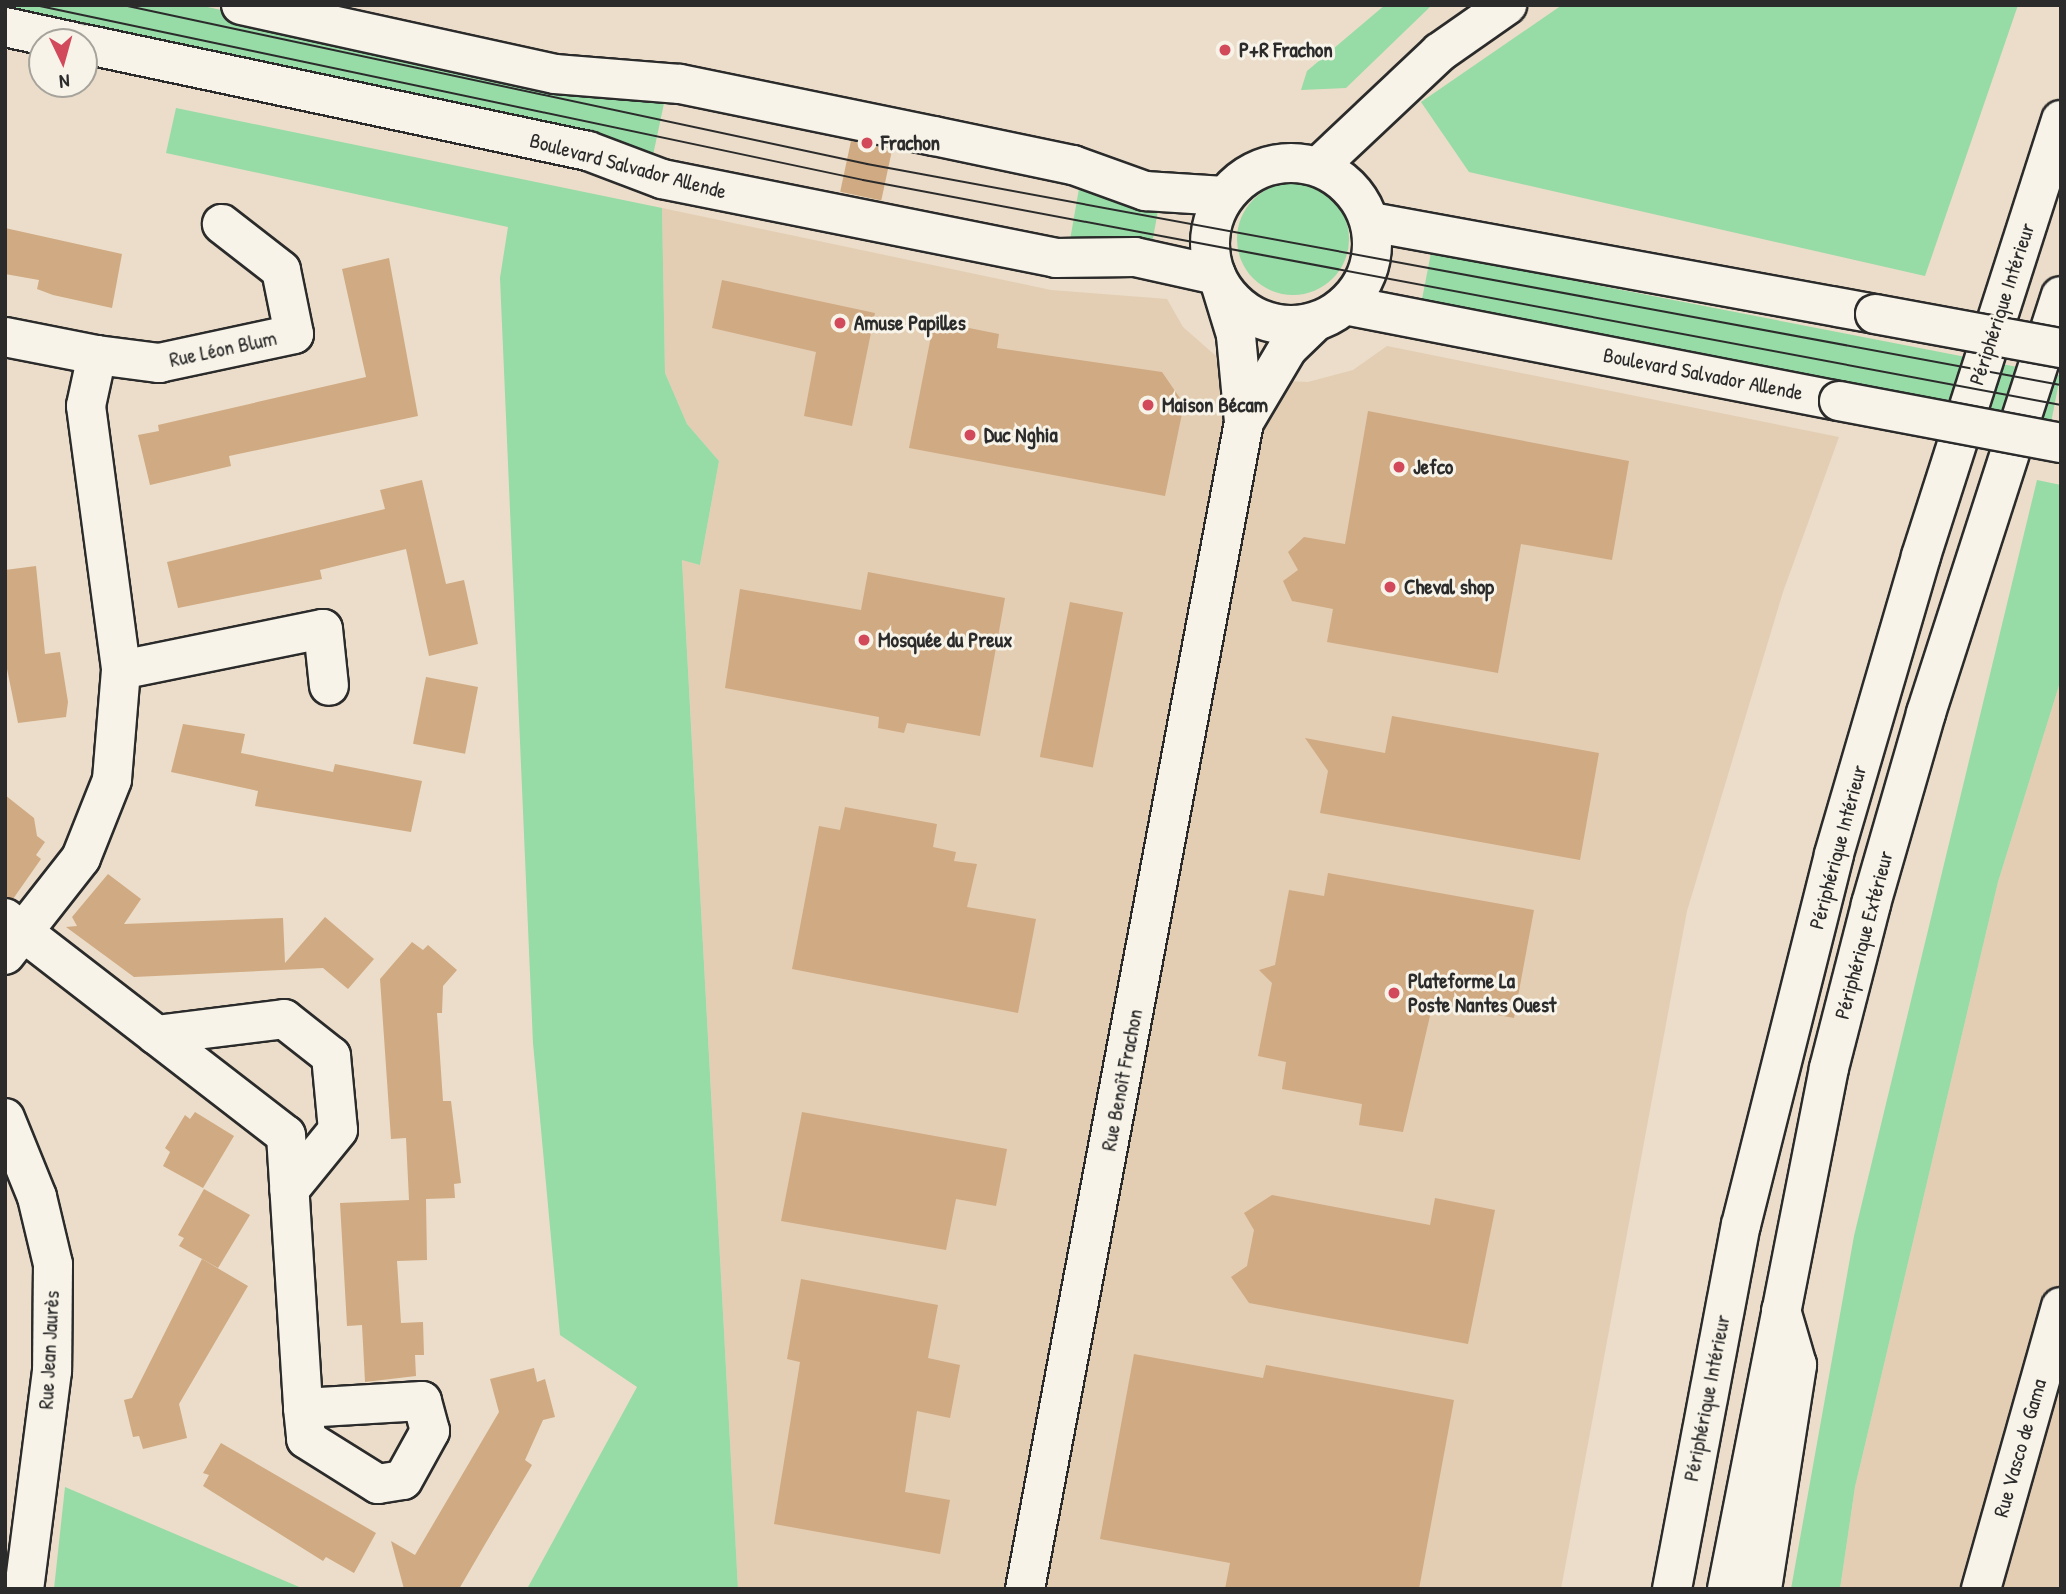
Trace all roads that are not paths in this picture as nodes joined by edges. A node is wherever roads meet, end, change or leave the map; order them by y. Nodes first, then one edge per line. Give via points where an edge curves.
1 (241, 5) edge
2 (1507, 5) edge
3 (5, 27) edge
4 (28, 32) edge
5 (98, 47) edge
6 (2061, 120) edge
7 (1319, 166) junction
8 (1224, 196) junction
9 (1371, 222) junction
10 (222, 224) dead end
11 (1218, 280) junction
12 (2061, 296) edge
13 (1330, 314) junction
14 (5, 337) edge
15 (2061, 348) edge
16 (97, 355) junction
17 (1244, 422) junction
18 (2061, 443) edge
19 (121, 670) junction
20 (329, 686) dead end
21 (12, 935) edge
22 (156, 1035) junction
23 (5, 1118) edge
24 (289, 1190) junction
25 (1779, 1305) junction
26 (2061, 1307) edge
27 (303, 1408) dead end
28 (1025, 1587) edge
29 (24, 1589) edge
30 (1672, 1589) edge
31 (1727, 1589) edge
32 (1762, 1589) edge
33 (1981, 1589) edge

1 - 8 main road via 555,75 680,84 1073,164 1145,191
2 - 7 main road via 1440,52
3 - 4 main road
5 - 11 main road, Boulevard Salvador Allende via 588,151 662,179 1056,258 1135,257
6 - 30 main road, Périphérique Intérieur via 1921,556 1834,854 1741,1225
7 - 8 main road via 1281,162 1260,168
7 - 9 main road via 1353,188
8 - 11 main road via 1211,228
9 - 13 main road via 1367,276
9 - 15 main road, bridge
10 - 16 main road, Rue Léon Blum via 281,270 294,334 159,363
11 - 13 main road via 1239,307 1264,321
11 - 17 main road via 1236,335
12 - 25 main road, Périphérique Extérieur via 1930,700 1875,891 1829,1068
13 - 17 main road via 1288,348
13 - 18 main road, Boulevard Salvador Allende, bridge
14 - 16 main road, Rue Léon Blum
16 - 19 main road via 86,406
17 - 28 main road, Rue Benoît Frachon
19 - 20 main road via 323,629
19 - 21 main road via 112,780 81,858
21 - 22 main road
22 - 24 main road via 286,1135
22 - 24 main road via 284,1019 331,1056 338,1130
23 - 29 main road, Rue Jean Jaurès via 33,1185 52,1264 52,1371
24 - 27 main road
25 - 31 main road, Périphérique Extérieur
25 - 32 main road via 1797,1365
26 - 33 main road, Rue Vasco de Gama

